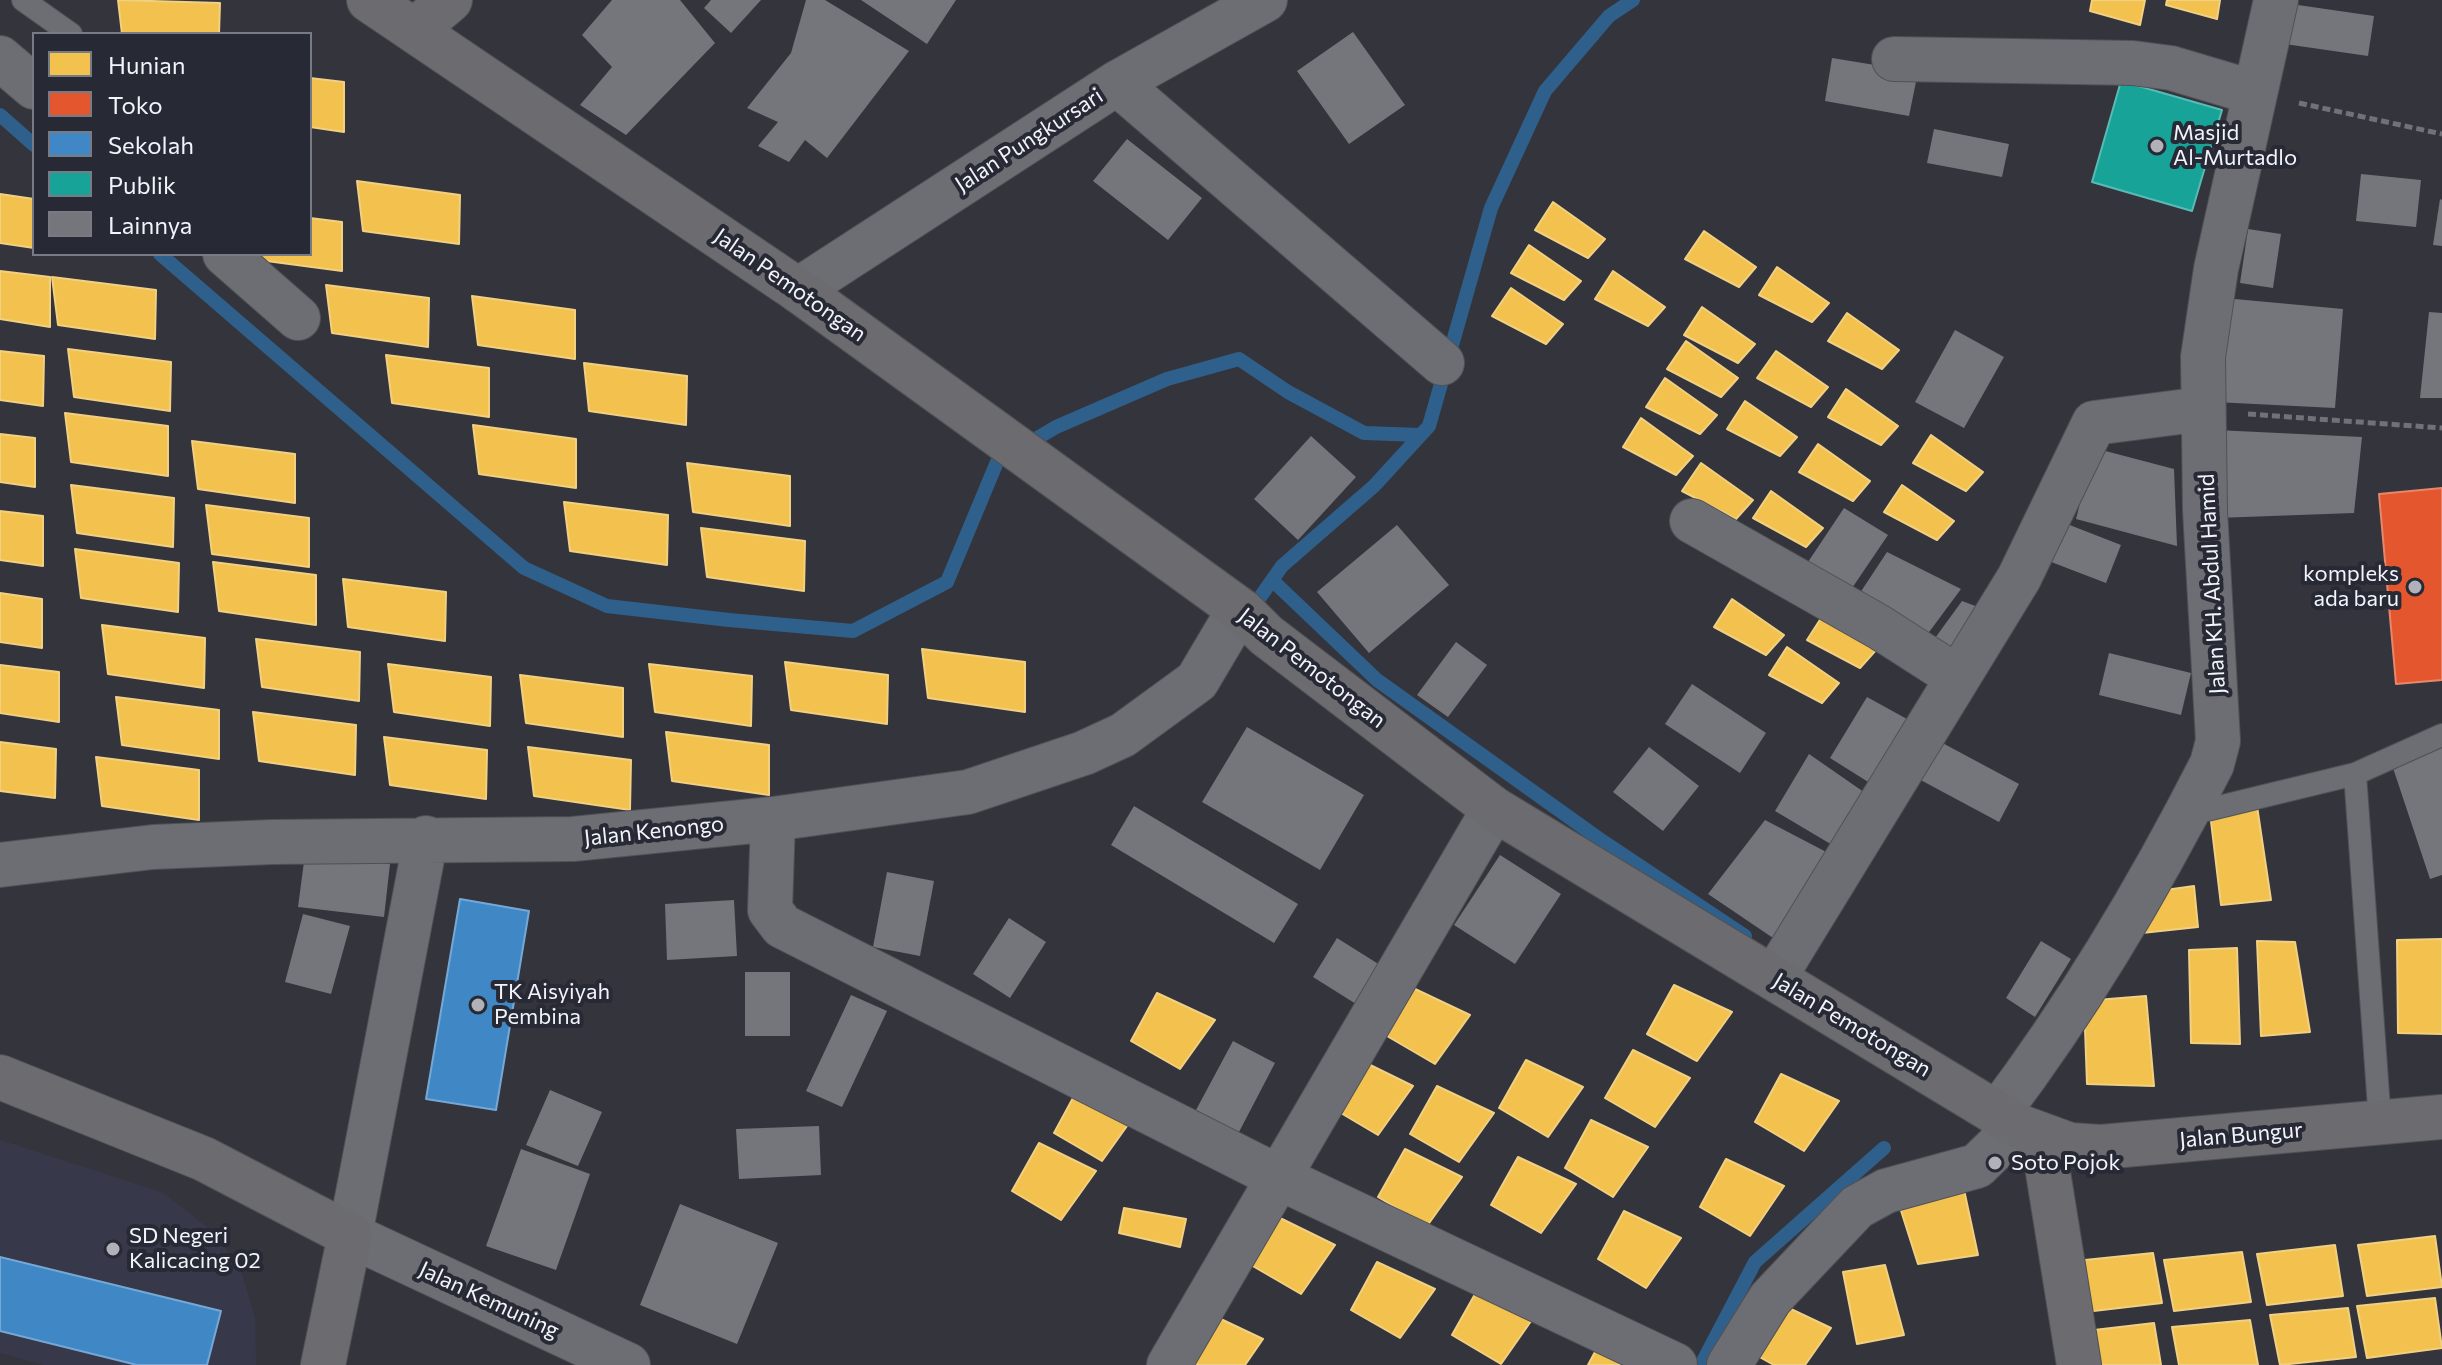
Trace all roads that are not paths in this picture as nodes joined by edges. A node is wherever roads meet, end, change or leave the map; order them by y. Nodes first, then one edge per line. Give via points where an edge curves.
1 (23, 0) edge
2 (369, 0) edge
3 (450, 0) edge
4 (1265, 0) edge
5 (2276, 0) edge
6 (416, 29) junction
7 (68, 32) edge
8 (0, 58) edge
9 (1894, 59) dead end
10 (1117, 83) junction
11 (32, 85) edge
12 (2255, 93) junction
13 (227, 256) edge
14 (798, 290) junction
15 (298, 318) dead end
16 (1442, 363) dead end
17 (2203, 409) junction
18 (1692, 521) dead end
19 (1249, 619) junction
20 (1957, 677) junction
21 (2442, 735) edge
22 (2355, 774) junction
23 (1494, 809) junction
24 (2186, 815) junction
25 (773, 826) junction
26 (425, 848) junction
27 (0, 865) edge
28 (1774, 978) junction
29 (0, 1077) edge
30 (2442, 1117) edge
31 (2380, 1122) junction
32 (2019, 1125) junction
33 (1280, 1178) junction
34 (350, 1235) junction
35 (323, 1365) edge
36 (628, 1365) edge
37 (1169, 1365) edge
38 (1675, 1365) edge
39 (1729, 1365) edge
40 (2079, 1365) edge

1 - 7 lane
2 - 6 street, Jalan Pemotongan
3 - 6 street
4 - 10 street, Jalan Pungkursari
5 - 12 street, Jalan KH. Abdul Hamid
6 - 14 street, Jalan Pemotongan
8 - 11 street
9 - 12 street via 2133,63 2171,68
10 - 14 street, Jalan Pungkursari
10 - 16 street
12 - 17 street, Jalan KH. Abdul Hamid via 2216,269 2203,357
13 - 15 street
14 - 19 street, Jalan Pemotongan
17 - 20 street via 2094,423 2019,578
17 - 24 street, Jalan KH. Abdul Hamid via 2220,720 2212,764
18 - 20 street
19 - 23 street, Jalan Pemotongan
19 - 25 street, Jalan Kenongo via 1197,681 1123,735 1097,747 968,792
20 - 28 street
21 - 22 lane
22 - 24 lane
22 - 31 lane
23 - 28 street, Jalan Pemotongan
23 - 33 street
24 - 32 street, Jalan KH. Abdul Hamid via 2138,905 2034,1065
25 - 26 street, Jalan Kenongo
25 - 33 street via 770,910 782,926
26 - 27 street, Jalan Kenongo via 153,847
26 - 34 street
28 - 32 street, Jalan Pemotongan
29 - 34 street via 204,1159
30 - 31 street, Jalan Bungur
31 - 32 street, Jalan Bungur via 2101,1147 2070,1145
32 - 39 street, Jalan KH. Abdul Hamid via 1977,1166 1886,1191 1857,1207 1770,1299
32 - 40 street
33 - 37 street
33 - 38 street
34 - 35 street
34 - 36 street, Jalan Kemuning

